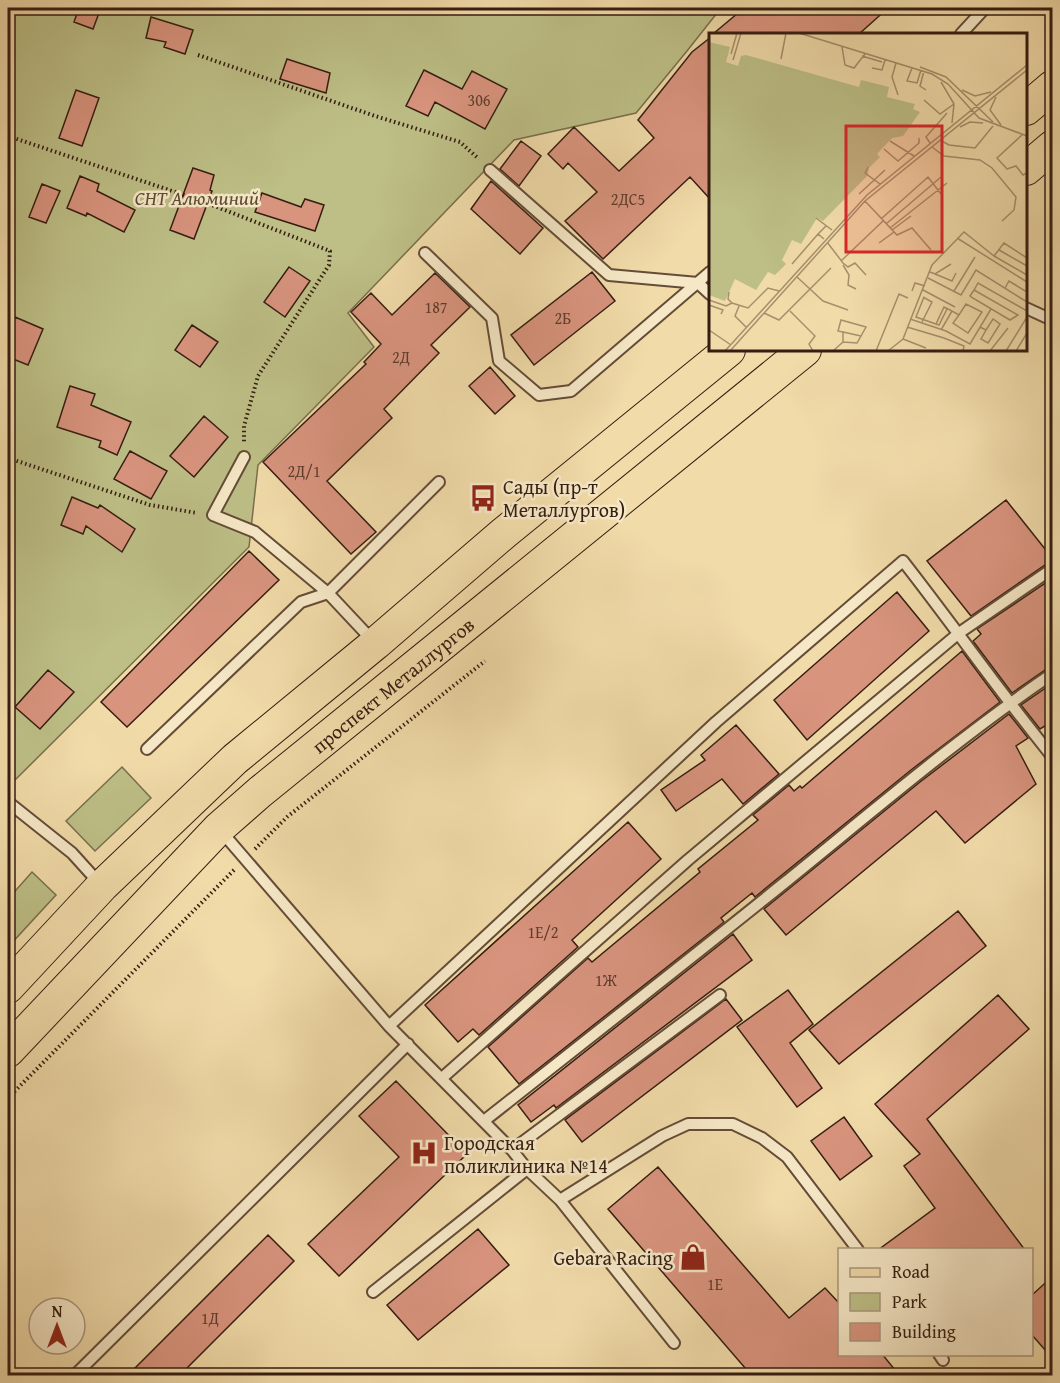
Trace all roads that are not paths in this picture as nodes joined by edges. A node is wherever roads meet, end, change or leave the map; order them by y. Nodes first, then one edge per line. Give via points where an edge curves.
1 (985, 8) edge
2 (963, 33) edge
3 (1053, 87) edge
4 (1027, 108) edge
5 (490, 170) road end
6 (425, 253) dead end
7 (709, 274) edge
8 (698, 283) junction
9 (709, 292) edge
10 (1027, 309) edge
11 (1053, 320) edge
12 (728, 351) edge
13 (804, 351) edge
14 (244, 457) road end
15 (439, 482) dead end
16 (1053, 568) edge
17 (328, 593) junction
18 (959, 633) junction
19 (375, 644) junction
20 (1053, 674) edge
21 (1009, 703) junction
22 (147, 749) dead end
23 (1051, 755) edge
24 (8, 802) edge
25 (219, 828) junction
26 (102, 886) junction
27 (8, 987) edge
28 (720, 995) dead end
29 (389, 1026) junction
30 (408, 1044) junction
31 (8, 1051) edge
32 (442, 1078) junction
33 (484, 1121) junction
34 (512, 1150) junction
35 (527, 1169) junction
36 (560, 1200) junction
37 (856, 1248) edge
38 (373, 1292) dead end
39 (674, 1343) dead end
40 (74, 1376) edge

1 - 2 lane
3 - 4 main road
5 - 8 lane via 609,275
6 - 8 lane via 492,318 499,361 539,395 571,391
7 - 8 lane
8 - 9 lane
10 - 11 lane
12 - 19 main road
13 - 25 main road, проспект Металлургов
14 - 17 lane via 213,515 255,532
15 - 17 lane
16 - 18 lane
17 - 19 lane
17 - 22 lane via 301,602
18 - 21 lane
18 - 29 lane via 903,561 716,722
18 - 32 lane via 688,860
19 - 26 main road via 235,759
20 - 21 lane
21 - 23 lane
21 - 33 lane
24 - 26 lane via 72,852
25 - 29 lane
25 - 31 main road, проспект Металлургов
26 - 27 main road
28 - 34 lane
29 - 30 lane
30 - 32 lane
30 - 40 lane
32 - 33 lane
33 - 34 lane
34 - 35 lane
35 - 36 lane
35 - 38 lane
36 - 37 lane via 688,1124 733,1124 762,1138 787,1157
36 - 39 lane

